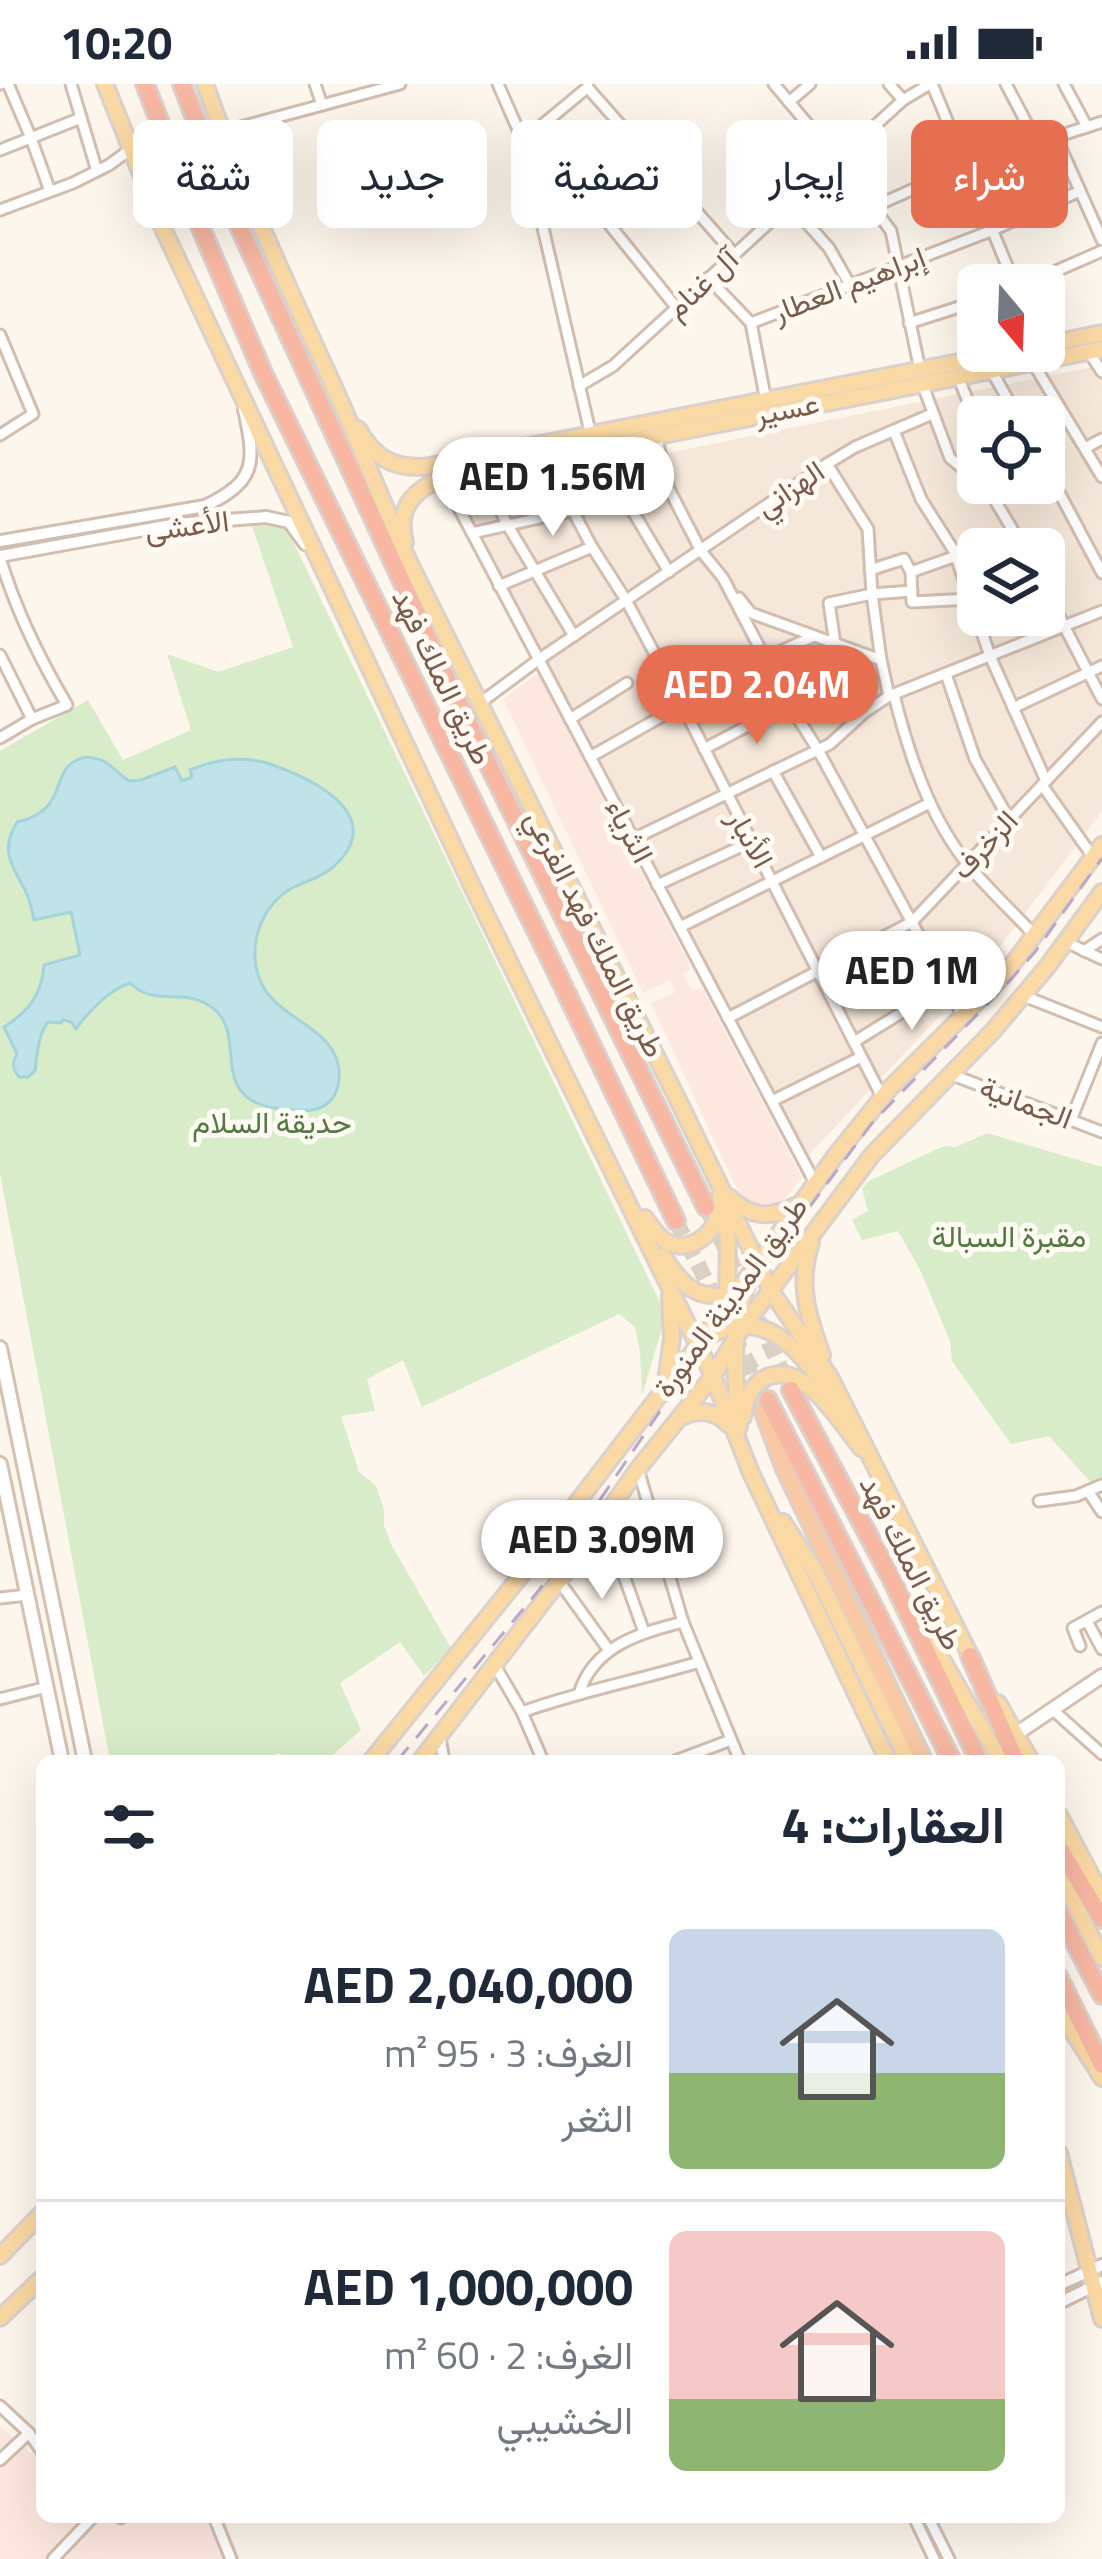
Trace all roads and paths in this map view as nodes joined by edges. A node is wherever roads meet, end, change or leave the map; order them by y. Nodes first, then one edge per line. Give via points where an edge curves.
1 (3, 84) edge
2 (71, 84) edge
3 (105, 84) edge
4 (145, 84) edge
5 (182, 84) edge
6 (205, 84) edge
7 (315, 84) edge
8 (400, 84) edge
9 (498, 84) edge
10 (774, 84) edge
11 (809, 84) edge
12 (889, 84) edge
13 (931, 84) edge
14 (1006, 84) edge
15 (1064, 84) edge
16 (590, 86) edge
17 (903, 100) junction
18 (789, 102) junction
19 (322, 105) junction
20 (81, 118) junction
21 (218, 120) edge
22 (266, 120) edge
23 (514, 120) edge
24 (549, 120) edge
25 (617, 120) edge
26 (804, 120) edge
27 (881, 120) edge
28 (946, 120) edge
29 (1025, 120) edge
30 (1102, 122) edge
31 (1087, 127) junction
32 (1068, 133) edge
33 (31, 137) junction
34 (131, 149) junction
35 (0, 150) edge
36 (1068, 164) edge
37 (97, 171) junction
38 (50, 191) junction
39 (1080, 191) junction
40 (0, 210) edge
41 (702, 218) edge
42 (887, 226) edge
43 (261, 228) edge
44 (542, 228) edge
45 (611, 228) edge
46 (762, 228) edge
47 (812, 228) edge
48 (993, 230) junction
49 (1102, 241) edge
50 (1102, 251) edge
51 (734, 254) junction
52 (1010, 264) edge
53 (1065, 266) edge
54 (897, 267) junction
55 (708, 278) junction
56 (850, 285) junction
57 (957, 307) edge
58 (676, 308) junction
59 (909, 322) junction
60 (751, 323) junction
61 (1102, 333) edge
62 (0, 335) edge
63 (1065, 341) edge
64 (1095, 350) edge
65 (1065, 356) edge
66 (957, 367) edge
67 (980, 372) edge
68 (1039, 372) edge
69 (1102, 372) edge
70 (958, 376) junction
71 (921, 377) junction
72 (331, 379) junction
73 (579, 386) junction
74 (241, 394) junction
75 (966, 396) edge
76 (766, 401) junction
77 (932, 414) junction
78 (894, 431) junction
79 (0, 435) edge
80 (656, 435) junction
81 (1102, 440) edge
82 (593, 442) junction
83 (1084, 448) junction
84 (545, 458) junction
85 (957, 463) edge
86 (827, 464) junction
87 (481, 471) junction
88 (1102, 477) edge
89 (443, 478) junction
90 (626, 499) junction
91 (1065, 504) edge
92 (573, 512) junction
93 (508, 526) junction
94 (472, 533) junction
95 (0, 542) edge
96 (592, 547) junction
97 (701, 550) junction
98 (956, 556) joint
99 (0, 557) edge
100 (413, 570) junction
101 (870, 570) junction
102 (535, 571) junction
103 (669, 572) junction
104 (910, 572) junction
105 (1102, 574) edge
106 (723, 578) junction
107 (500, 586) junction
108 (912, 591) junction
109 (335, 594) junction
110 (872, 594) junction
111 (957, 595) edge
112 (626, 600) junction
113 (1102, 610) edge
114 (1065, 626) edge
115 (1065, 628) edge
116 (574, 636) junction
117 (984, 636) edge
118 (1039, 636) edge
119 (812, 637) junction
120 (835, 644) junction
121 (848, 649) junction
122 (0, 656) edge
123 (990, 656) junction
124 (765, 658) junction
125 (538, 659) junction
126 (881, 660) junction
127 (1102, 667) edge
128 (1088, 673) junction
129 (946, 674) junction
130 (777, 681) junction
131 (627, 682) dead end
132 (891, 696) junction
133 (1102, 699) edge
134 (479, 703) junction
135 (789, 704) junction
136 (682, 705) junction
137 (1013, 708) junction
138 (569, 718) junction
139 (32, 719) junction
140 (1102, 722) edge
141 (0, 738) edge
142 (704, 749) junction
143 (818, 750) junction
144 (590, 758) junction
145 (773, 771) junction
146 (1044, 783) junction
147 (726, 794) junction
148 (930, 803) junction
149 (1010, 819) junction
150 (865, 836) junction
151 (633, 839) junction
152 (752, 842) junction
153 (1098, 851) edge
154 (821, 857) junction
155 (967, 864) junction
156 (773, 881) junction
157 (657, 885) junction
158 (1102, 892) edge
159 (912, 922) junction
160 (680, 927) junction
161 (1035, 936) junction
162 (1102, 939) edge
163 (1066, 942) junction
164 (1084, 951) junction
165 (1102, 959) edge
166 (817, 971) junction
167 (946, 986) junction
168 (1024, 996) junction
169 (963, 1016) junction
170 (728, 1018) junction
171 (1102, 1027) edge
172 (854, 1042) junction
173 (1102, 1043) edge
174 (861, 1057) junction
175 (950, 1074) junction
176 (882, 1097) junction
177 (772, 1101) junction
178 (1071, 1120) junction
179 (1102, 1132) edge
180 (706, 1156) junction
181 (815, 1183) junction
182 (723, 1191) junction
183 (626, 1195) junction
184 (800, 1204) junction
185 (706, 1207) tunnel mouth
186 (676, 1221) tunnel mouth
187 (815, 1229) junction
188 (757, 1262) junction
189 (669, 1285) junction
190 (770, 1291) junction
191 (733, 1296) junction
192 (722, 1329) junction
193 (740, 1329) junction
194 (698, 1345) junction
195 (0, 1348) edge
196 (713, 1376) junction
197 (830, 1377) junction
198 (664, 1388) junction
199 (791, 1390) tunnel mouth
200 (766, 1405) joint
201 (680, 1418) junction
202 (735, 1431) junction
203 (0, 1464) edge
204 (638, 1469) junction
205 (879, 1470) junction
206 (752, 1473) junction
207 (1102, 1485) edge
208 (1088, 1491) junction
209 (1039, 1501) dead end
210 (1102, 1512) edge
211 (5, 1515) edge
212 (604, 1520) junction
213 (890, 1576) junction
214 (559, 1581) junction
215 (28, 1594) junction
216 (0, 1598) edge
217 (1102, 1612) edge
218 (1087, 1621) junction
219 (683, 1622) junction
220 (644, 1632) junction
221 (1080, 1646) dead end
222 (608, 1649) junction
223 (1102, 1649) edge
224 (970, 1656) junction
225 (699, 1662) junction
226 (494, 1664) junction
227 (1102, 1676) edge
228 (47, 1688) junction
229 (579, 1694) junction
230 (0, 1700) edge
231 (1053, 1710) junction
232 (522, 1712) junction
233 (1016, 1734) junction
234 (440, 1737) junction
235 (731, 1739) junction
236 (1102, 1754) edge
237 (61, 1755) edge
238 (85, 1755) edge
239 (376, 1755) edge
240 (425, 1755) edge
241 (443, 1755) edge
242 (540, 1755) edge
243 (690, 1755) edge
244 (738, 1755) edge
245 (884, 1755) edge
246 (905, 1755) edge
247 (921, 1755) edge
248 (949, 1755) edge
249 (977, 1755) edge
250 (997, 1755) edge
251 (1013, 1755) edge
252 (1028, 1755) edge
253 (1065, 1825) edge
254 (1065, 1858) edge
255 (1065, 1885) edge
256 (1102, 1896) edge
257 (1102, 1919) edge
258 (1065, 1924) edge
259 (1102, 1958) edge
260 (1065, 1990) edge
261 (1102, 1995) edge
262 (1065, 2019) edge
263 (1102, 2065) edge
264 (1102, 2078) edge
265 (1065, 2172) edge
266 (36, 2218) edge
267 (0, 2256) edge
268 (1095, 2267) edge
269 (1065, 2282) edge
270 (36, 2283) edge
271 (1097, 2284) edge
272 (1065, 2300) edge
273 (2, 2313) edge
274 (1102, 2319) edge
275 (0, 2406) edge
276 (29, 2433) junction
277 (36, 2443) edge
278 (0, 2460) edge
279 (86, 2523) edge
280 (216, 2523) edge
281 (917, 2523) edge
282 (931, 2523) edge
283 (53, 2559) edge
284 (231, 2559) edge
285 (934, 2559) edge
286 (949, 2559) edge

1 - 33 street
2 - 20 street
3 - 34 main road
4 - 186 highway, طريق الملك فهد via 262,373
5 - 185 highway, طريق الملك فهد via 448,684
6 - 21 main road, طريق الملك فهد الفرعي
7 - 19 street
8 - 19 street
9 - 23 street
10 - 18 street
11 - 18 street
12 - 17 street
13 - 17 street, آل غنام
13 - 28 street
14 - 29 street
15 - 31 street
16 - 24 street
16 - 25 street
17 - 27 street, آل غنام
18 - 26 street
19 - 22 street
20 - 33 street
20 - 37 street
30 - 31 street
31 - 32 street
33 - 35 street
33 - 38 street
34 - 37 street
34 - 74 main road
36 - 39 street
37 - 38 street
38 - 40 street
39 - 48 street, إبراهيم العطار
39 - 49 street
41 - 51 street
42 - 54 street
43 - 72 main road, طريق الملك فهد الفرعي
44 - 73 street
45 - 58 street
46 - 51 street, آل غنام
47 - 56 street
48 - 52 street
48 - 54 street, إبراهيم العطار
50 - 53 street
51 - 55 street, آل غنام
54 - 56 street, إبراهيم العطار
54 - 59 street
55 - 58 street, آل غنام
55 - 60 street
56 - 60 street, إبراهيم العطار
57 - 59 street
58 - 73 street, آل غنام
59 - 71 street
60 - 76 street
61 - 63 main road
62 - 79 street via 33,414
64 - 65 main road, عسير
64 - 69 street
66 - 71 main road, عسير
67 - 70 main road, عسير
68 - 83 street
70 - 71 main road, عسير
70 - 75 street
71 - 76 main road, عسير
71 - 77 street
71 - 80 main road, عسير
72 - 82 main road, عسير via 379,458 408,467
72 - 100 main road, طريق الملك فهد الفرعي
73 - 82 street
74 - 95 street, الأعشى via 252,448 241,484 228,495 205,506
74 - 109 main road
76 - 82 main road, عسير
77 - 78 street, الهزاني
77 - 85 street
78 - 86 street, الهزاني
78 - 98 street via 921,499
80 - 82 main road, عسير
80 - 97 street via 668,488
81 - 83 street
82 - 84 main road, عسير
82 - 90 street
83 - 88 street
84 - 87 main road, عسير
84 - 92 street, الأنبار
86 - 97 street, الهزاني
86 - 101 street via 868,529
87 - 89 main road, عسير
87 - 93 street
89 - 94 street, الثرياء
89 - 100 main road via 409,502 402,531
90 - 92 street
90 - 103 street
91 - 105 street
92 - 93 street
92 - 96 street, الأنبار
93 - 94 street
93 - 102 street
94 - 107 street, الثرياء
96 - 102 street
96 - 112 street, الأنبار
97 - 103 street, الهزاني
97 - 106 street
98 - 104 street
99 - 109 street, الأعشى via 177,524 279,518 302,537
99 - 139 street via 67,704
100 - 134 main road, طريق الملك فهد الفرعي
101 - 104 street via 904,559
101 - 110 street
102 - 107 street
102 - 116 street
103 - 112 street, الهزاني
104 - 108 street
106 - 119 street via 751,613
106 - 124 street
107 - 125 street, الثرياء
108 - 110 street
108 - 111 street via 913,602
109 - 183 main road
110 - 120 street via 829,603
110 - 126 street
112 - 116 street, الهزاني
112 - 136 street, الأنبار
113 - 114 street
115 - 128 street
116 - 125 street, الهزاني
117 - 123 street
118 - 123 street
119 - 120 street
119 - 124 street
120 - 121 street
121 - 126 street
121 - 130 street
122 - 139 street
123 - 129 street
123 - 137 street
124 - 130 street
124 - 136 street
125 - 134 street, الهزاني
125 - 138 street, الثرياء
126 - 132 street
127 - 128 street
128 - 133 street
128 - 137 street
129 - 132 street
129 - 149 street via 975,759
130 - 135 street
131 - 138 street
132 - 143 street
132 - 148 street
134 - 180 main road, طريق الملك فهد الفرعي
135 - 142 street
135 - 143 street
136 - 142 street, الأنبار
136 - 144 street
137 - 146 street
138 - 144 street, الثرياء
139 - 141 street
140 - 146 street, الزخرف
142 - 147 street, الأنبار
143 - 145 street
143 - 150 street
144 - 151 street, الثرياء
145 - 147 street
145 - 154 street
146 - 149 street, الزخرف
146 - 153 street
147 - 151 street
147 - 152 street, الأنبار
148 - 150 street
148 - 155 street
149 - 155 street, الزخرف
150 - 154 street
150 - 159 street
151 - 157 street, الثرياء
152 - 156 street, الأنبار
152 - 157 street
153 - 161 main road, طريق المدينة المنورة
154 - 156 street
155 - 159 street, الزخرف
155 - 161 street
156 - 160 street
156 - 166 street, الأنبار
157 - 160 street, الثرياء
158 - 163 main road, طريق المدينة المنورة
159 - 166 street, الزخرف
159 - 167 street
160 - 170 street, الثرياء
161 - 169 main road, طريق المدينة المنورة
162 - 164 street
163 - 164 street
163 - 168 main road, طريق المدينة المنورة
164 - 165 street
166 - 170 street, الزخرف
166 - 172 street, الأنبار
167 - 169 street
167 - 172 street
168 - 171 street
168 - 175 main road, طريق المدينة المنورة
169 - 176 main road, طريق المدينة المنورة
170 - 177 street, الثرياء
172 - 174 street, الأنبار
173 - 178 street
174 - 176 street, الأنبار
174 - 177 street
175 - 178 street, الجمانية
175 - 187 main road, طريق المدينة المنورة via 872,1154
176 - 181 main road, طريق المدينة المنورة
177 - 181 street, الثرياء
178 - 179 street, الجمانية
180 - 182 main road, طريق الملك فهد الفرعي
180 - 183 main road via 718,1221 698,1242 662,1240
180 - 191 main road via 722,1204
181 - 184 main road, طريق المدينة المنورة
182 - 184 main road via 754,1214
182 - 188 main road, طريق الملك فهد الفرعي
183 - 189 main road
183 - 191 main road via 681,1282 713,1298
184 - 188 main road, طريق المدينة المنورة
187 - 190 main road, طريق المدينة المنورة
187 - 197 main road via 804,1293
188 - 190 main road, طريق الملك فهد الفرعي
188 - 191 main road, طريق المدينة المنورة
189 - 194 main road
189 - 198 main road
190 - 191 main road
190 - 193 main road, طريق المدينة المنورة
190 - 197 main road, طريق الملك فهد الفرعي
191 - 192 main road
191 - 193 main road
191 - 194 main road, طريق المدينة المنورة
192 - 193 main road
192 - 194 main road
192 - 196 main road
193 - 196 main road, طريق المدينة المنورة
193 - 205 main road via 766,1330 793,1345
193 - 206 main road via 739,1436
194 - 196 main road
194 - 198 main road, طريق المدينة المنورة
195 - 238 main road
196 - 201 main road, طريق المدينة المنورة
196 - 202 main road
197 - 205 main road, طريق الملك فهد الفرعي
198 - 239 main road, طريق المدينة المنورة
199 - 213 highway, طريق الملك فهد
200 - 247 highway via 785,1470
200 - 248 highway, طريق الملك فهد
201 - 202 main road via 706,1412
201 - 204 main road, طريق المدينة المنورة
202 - 206 main road
203 - 211 main road
204 - 212 main road, طريق المدينة المنورة
204 - 219 street
205 - 206 main road via 807,1383 781,1374 755,1385 742,1414
205 - 224 main road, طريق الملك فهد الفرعي
206 - 245 main road
206 - 246 main road via 815,1571
207 - 208 street
208 - 209 street
208 - 210 street
211 - 215 main road
212 - 214 main road, طريق المدينة المنورة
212 - 220 street
213 - 249 highway, طريق الملك فهد
213 - 250 main road
214 - 222 street
214 - 226 main road, طريق المدينة المنورة
215 - 216 street
215 - 228 main road
217 - 218 street
218 - 221 street via 1072,1628
218 - 223 street
219 - 220 street
219 - 225 street
220 - 222 street
222 - 229 street
224 - 233 main road, طريق الملك فهد الفرعي
224 - 251 highway
225 - 229 street
225 - 235 street
226 - 232 street
226 - 234 main road, طريق المدينة المنورة
227 - 231 main road
228 - 230 street
228 - 237 main road
229 - 232 street
231 - 233 main road
231 - 236 street
232 - 242 street
233 - 252 main road, طريق الملك فهد الفرعي
234 - 240 main road, طريق المدينة المنورة
234 - 241 street
235 - 243 street
235 - 244 street
253 - 256 main road
254 - 257 highway
255 - 259 main road
258 - 261 highway
260 - 263 highway
262 - 264 main road
265 - 268 main road
266 - 267 main road
268 - 269 street
268 - 271 main road
270 - 273 main road
271 - 272 street
271 - 274 main road
275 - 276 street
276 - 277 street
276 - 278 street
279 - 283 street
280 - 284 street
281 - 285 street
282 - 286 street

